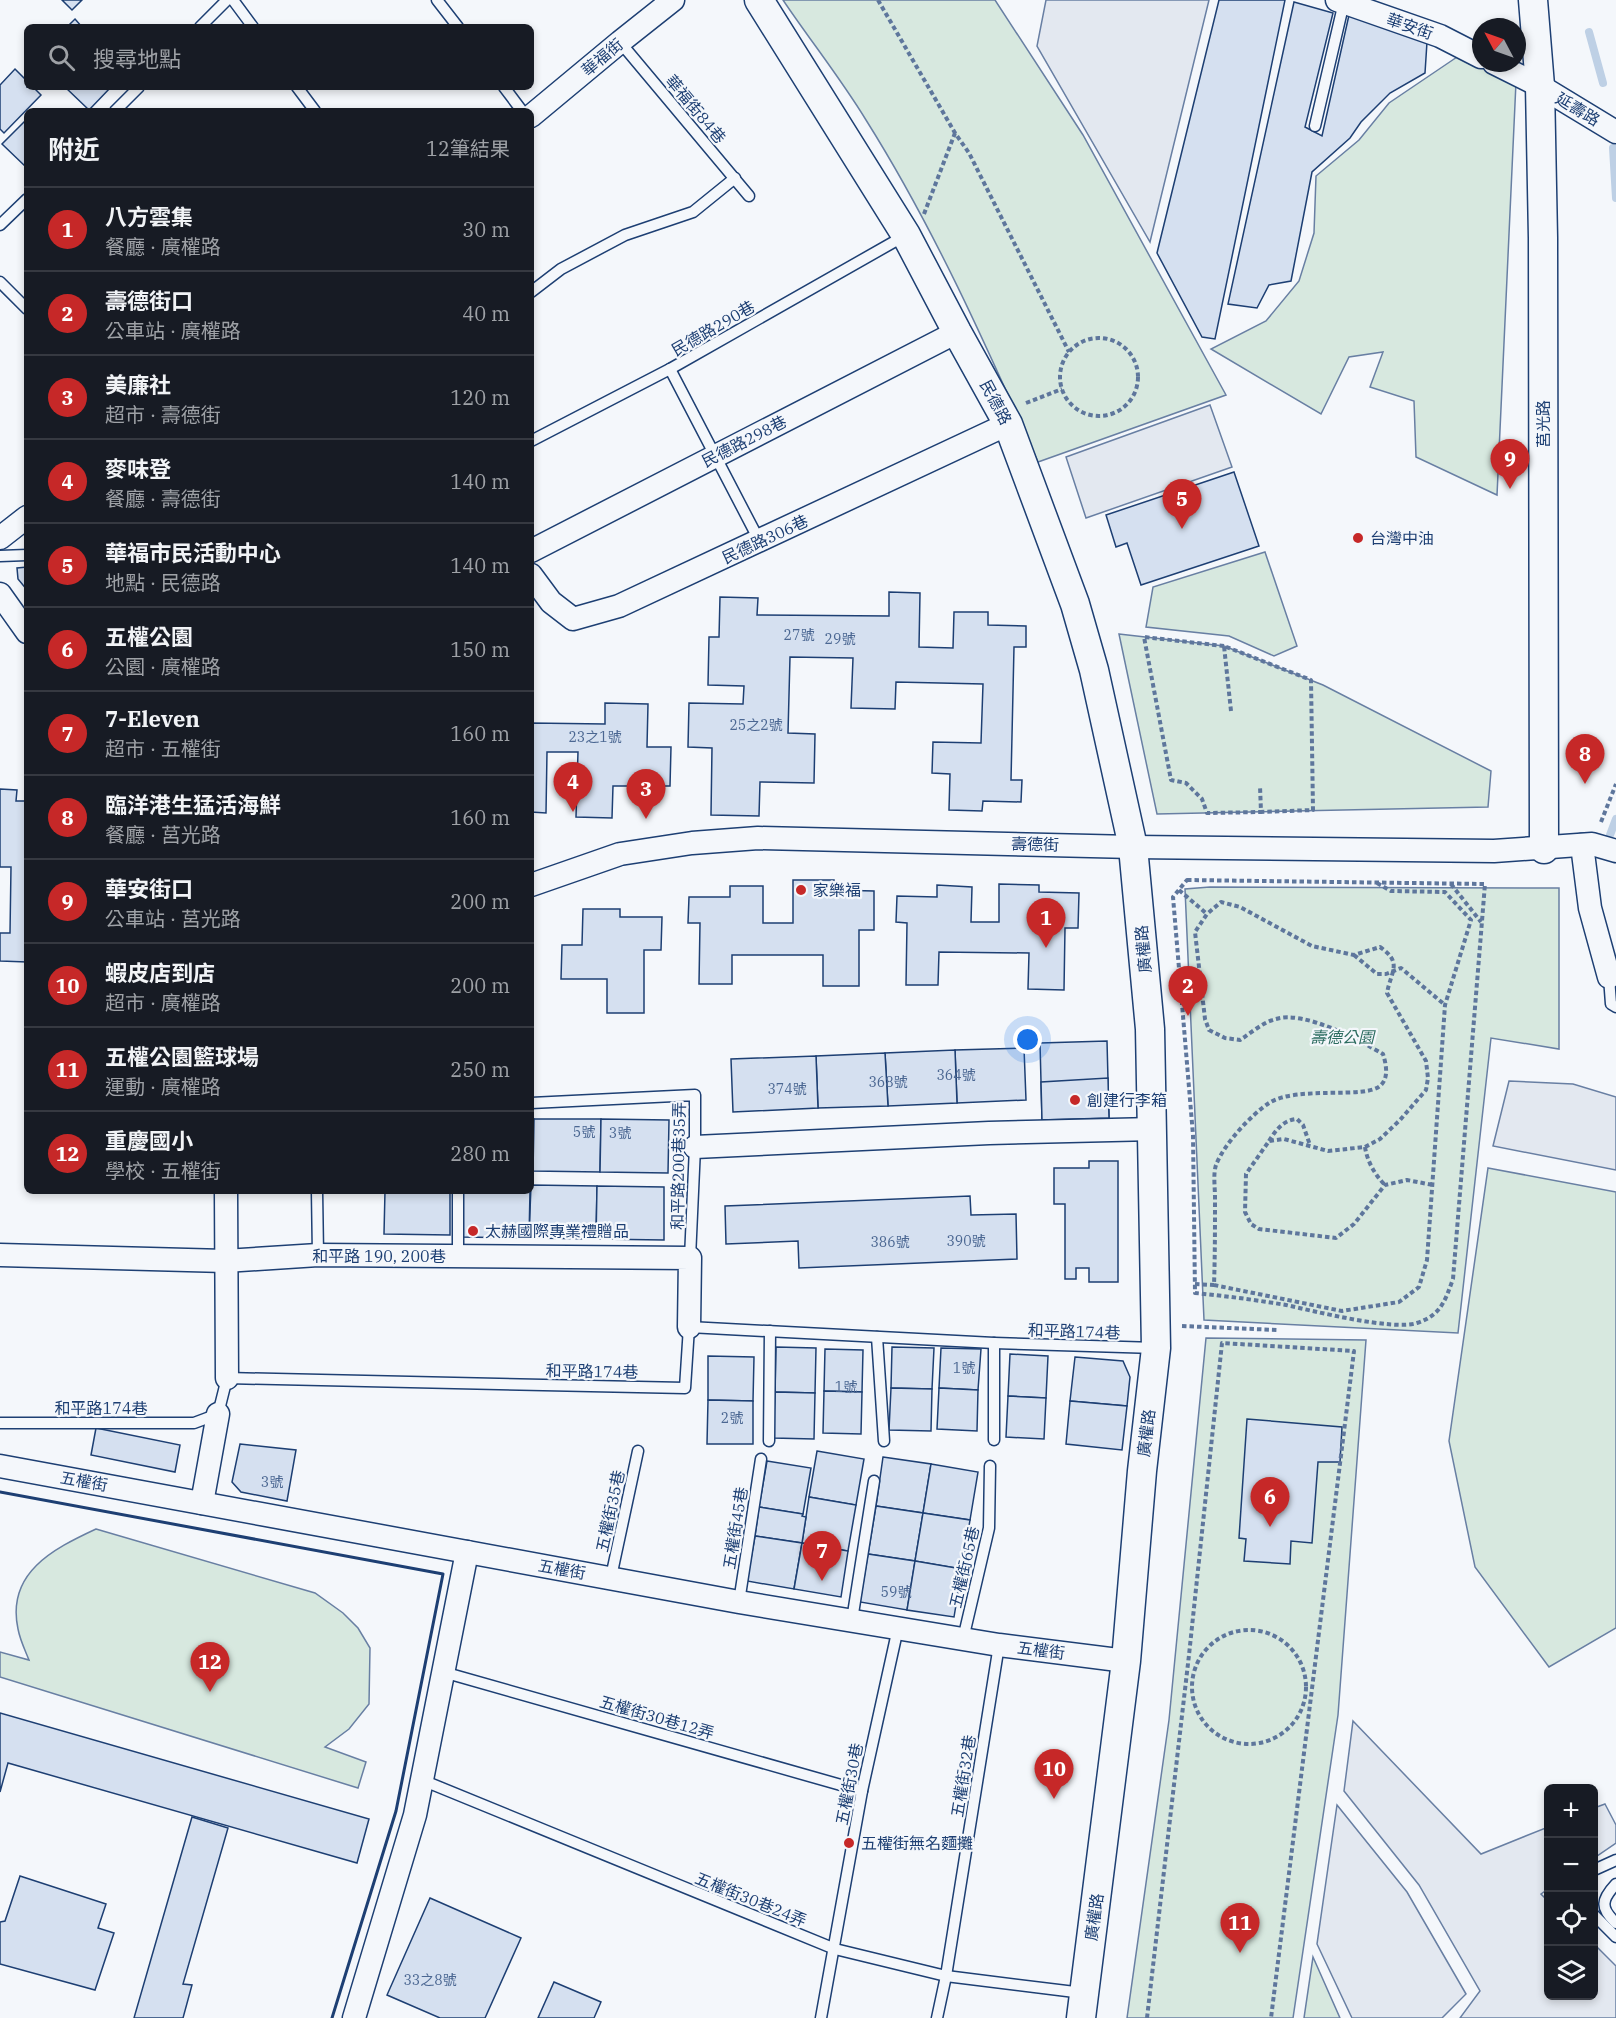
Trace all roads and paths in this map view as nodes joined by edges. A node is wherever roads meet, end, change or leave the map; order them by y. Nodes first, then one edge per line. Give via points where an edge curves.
1 (227, 0) edge
2 (233, 0) edge
3 (437, 0) edge
4 (673, 0) edge
5 (759, 0) edge
6 (878, 0) edge
7 (1533, 0) edge
8 (1341, 1) edge
9 (203, 24) edge
10 (251, 24) edge
11 (456, 24) edge
12 (620, 42) junction
13 (1472, 52) edge
14 (1512, 72) edge
15 (1540, 86) junction
16 (136, 90) edge
17 (299, 90) edge
18 (506, 90) edge
19 (118, 108) edge
20 (313, 108) edge
21 (520, 108) edge
22 (534, 114) edge
23 (1315, 126) dead end
24 (1616, 132) edge
25 (955, 133) junction
26 (735, 178) junction
27 (749, 196) dead end
28 (24, 202) edge
29 (0, 224) edge
30 (915, 226) junction
31 (0, 282) edge
32 (534, 290) edge
33 (24, 306) edge
34 (957, 332) junction
35 (1069, 352) junction
36 (670, 369) junction
37 (1062, 389) junction
38 (1016, 414) junction
39 (534, 439) edge
40 (715, 456) junction
41 (24, 519) edge
42 (0, 538) edge
43 (760, 542) junction
44 (534, 549) edge
45 (24, 555) edge
46 (0, 556) edge
47 (534, 579) edge
48 (0, 594) edge
49 (24, 628) edge
50 (1224, 646) junction
51 (1232, 711) dead end
52 (1616, 784) edge
53 (1260, 786) dead end
54 (1261, 812) junction
55 (1587, 844) junction
56 (1133, 847) junction
57 (1544, 849) junction
58 (1616, 851) edge
59 (1377, 883) junction
60 (534, 884) edge
61 (1451, 884) junction
62 (1179, 890) junction
63 (1207, 914) junction
64 (1482, 923) junction
65 (1354, 955) junction
66 (1394, 970) junction
67 (1609, 977) joint
68 (1445, 1005) junction
69 (1616, 1007) edge
70 (534, 1103) edge
71 (1154, 1129) junction
72 (1269, 1141) junction
73 (1310, 1145) junction
74 (695, 1147) junction
75 (1365, 1147) junction
76 (1385, 1185) junction
77 (1433, 1185) junction
78 (226, 1194) edge
79 (317, 1194) edge
80 (458, 1194) edge
81 (0, 1255) edge
82 (318, 1255) junction
83 (458, 1256) junction
84 (690, 1258) junction
85 (225, 1261) junction
86 (1195, 1284) junction
87 (1214, 1285) junction
88 (689, 1327) junction
89 (1277, 1330) dead end
90 (770, 1331) junction
91 (1155, 1336) junction
92 (877, 1337) junction
93 (994, 1343) junction
94 (227, 1378) junction
95 (218, 1414) junction
96 (0, 1423) edge
97 (994, 1440) dead end
98 (769, 1441) dead end
99 (884, 1441) dead end
100 (638, 1451) dead end
101 (761, 1459) dead end
102 (0, 1466) edge
103 (990, 1466) dead end
104 (874, 1481) dead end
105 (202, 1503) junction
106 (467, 1552) junction
107 (611, 1577) junction
108 (739, 1602) junction
109 (852, 1620) junction
110 (898, 1628) junction
111 (1253, 1630) joint
112 (963, 1639) junction
113 (999, 1645) junction
114 (1126, 1661) junction
115 (443, 1672) junction
116 (422, 1780) junction
117 (862, 1791) junction
118 (1616, 1860) edge
119 (1598, 1868) edge
120 (1616, 1884) edge
121 (1598, 1920) edge
122 (1616, 1923) edge
123 (1616, 1937) edge
124 (835, 1949) junction
125 (946, 1976) junction
126 (1082, 2006) edge
127 (359, 2016) edge
128 (821, 2018) edge
129 (938, 2018) edge
130 (1147, 2018) edge
131 (1270, 2018) edge

1 - 9 lane
2 - 10 lane
3 - 11 lane
4 - 12 street, 華福街
5 - 30 street, 民德路
6 - 25 path
7 - 15 street, 莒光路
8 - 13 street, 華安街 via 1440,36
8 - 23 lane
12 - 22 street, 華福街
12 - 26 lane, 華福街84巷
14 - 15 street
15 - 24 street, 延壽路
15 - 57 street, 莒光路
16 - 19 lane
17 - 20 lane
18 - 21 lane
25 - 30 path
25 - 35 path via 969,153
26 - 27 lane, 華福街84巷
26 - 32 lane via 693,212 625,235 561,269
28 - 29 lane
30 - 34 street, 民德路
30 - 36 lane, 民德路290巷
31 - 33 lane
34 - 38 street, 民德路
34 - 40 street, 民德路298巷
35 - 37 path via 1062,363
35 - 37 path via 1091,339 1116,342 1135,360 1138,386 1124,407 1101,417 1077,410
36 - 39 lane, 民德路290巷
36 - 40 lane
37 - 38 path
38 - 43 street, 民德路306巷
38 - 56 street, 民德路 via 1094,669
40 - 43 lane
40 - 44 street, 民德路298巷
41 - 42 street
43 - 47 street, 民德路306巷 via 619,606 573,619 551,602
45 - 46 lane
48 - 49 street
50 - 51 path
50 - 54 path via 1311,680 1313,810
50 - 54 path via 1144,637 1171,780 1186,783 1202,799 1207,813
52 - 55 path
53 - 54 path
55 - 57 street, 壽德街
55 - 58 street
55 - 67 street via 1590,908
56 - 57 street, 壽德街
56 - 60 street, 壽德街 via 758,838 620,854
56 - 71 street, 廣權路 via 1150,1029
59 - 61 path
59 - 62 path via 1186,880
59 - 68 path via 1391,891 1445,892 1472,920
61 - 64 path
61 - 64 path via 1485,884
62 - 63 path
62 - 86 path via 1173,897 1193,1135
63 - 65 path via 1221,902 1240,907 1312,946
63 - 87 path via 1195,932 1209,1030 1240,1040 1279,1017 1315,1021 1383,1054 1386,1067 1386,1078 1374,1089 1304,1093 1271,1102 1230,1142 1216,1167
64 - 86 path via 1453,1280 1443,1306 1427,1319 1404,1325 1195,1293
65 - 66 path via 1377,974
65 - 66 path via 1380,947 1394,961
66 - 68 path via 1401,968
66 - 75 path via 1387,993 1426,1061 1428,1078 1426,1090 1400,1120
67 - 69 lane via 1611,1004
68 - 77 path
70 - 74 lane, 和平路200巷35弄 via 694,1095
71 - 74 street
71 - 91 street, 廣權路
72 - 73 path via 1284,1139
72 - 73 path via 1286,1122 1297,1119
72 - 76 path via 1246,1174 1245,1212 1259,1229 1336,1238 1354,1224
73 - 75 path via 1328,1150
74 - 84 lane, 和平路200巷35弄
75 - 76 path via 1375,1176
76 - 77 path via 1407,1180
77 - 87 path via 1427,1260 1419,1287 1399,1302 1342,1311
78 - 85 street
79 - 82 lane
80 - 83 lane
81 - 85 street, 和平路 190, 200巷
82 - 83 street, 和平路 190, 200巷
82 - 85 street, 和平路 190, 200巷
83 - 84 street, 和平路 190, 200巷
84 - 88 street
85 - 94 street
86 - 87 path
88 - 90 lane, 和平路174巷
88 - 94 lane, 和平路174巷 via 685,1388
89 - 91 path
90 - 92 lane, 和平路174巷
90 - 98 lane
91 - 93 lane, 和平路174巷
91 - 114 street, 廣權路
92 - 93 lane, 和平路174巷
92 - 99 lane
93 - 97 lane
94 - 95 lane
95 - 96 lane, 和平路174巷 via 194,1423
95 - 105 street
100 - 107 lane, 五權街35巷
101 - 108 lane, 五權街45巷
102 - 105 street, 五權街
103 - 112 lane, 五權街65巷 via 989,1528
104 - 109 lane
105 - 106 street, 五權街
106 - 107 street, 五權街
106 - 115 street
107 - 108 street, 五權街
108 - 109 street, 五權街
109 - 110 street, 五權街
110 - 112 street, 五權街
110 - 117 lane, 五權街30巷
111 - 111 path via 1235,1631 1205,1650 1191,1684 1201,1720 1215,1734 1233,1743 1253,1745 1272,1740 1289,1729 1306,1694 1305,1674 1287,1643
112 - 113 street, 五權街
113 - 114 street, 五權街
113 - 125 lane, 五權街32巷
114 - 126 street, 廣權路
115 - 116 street
115 - 117 lane, 五權街30巷12弄
116 - 124 lane, 五權街30巷24弄
116 - 127 street
117 - 124 lane, 五權街30巷
118 - 119 lane
120 - 122 lane via 1606,1894 1604,1904 1606,1914
121 - 123 lane
124 - 125 lane, 五權街30巷24弄
124 - 128 lane, 五權街30巷
125 - 126 lane, 五權街30巷24弄
125 - 129 lane, 五權街32巷
130 - 131 path via 1222,1343 1354,1350

